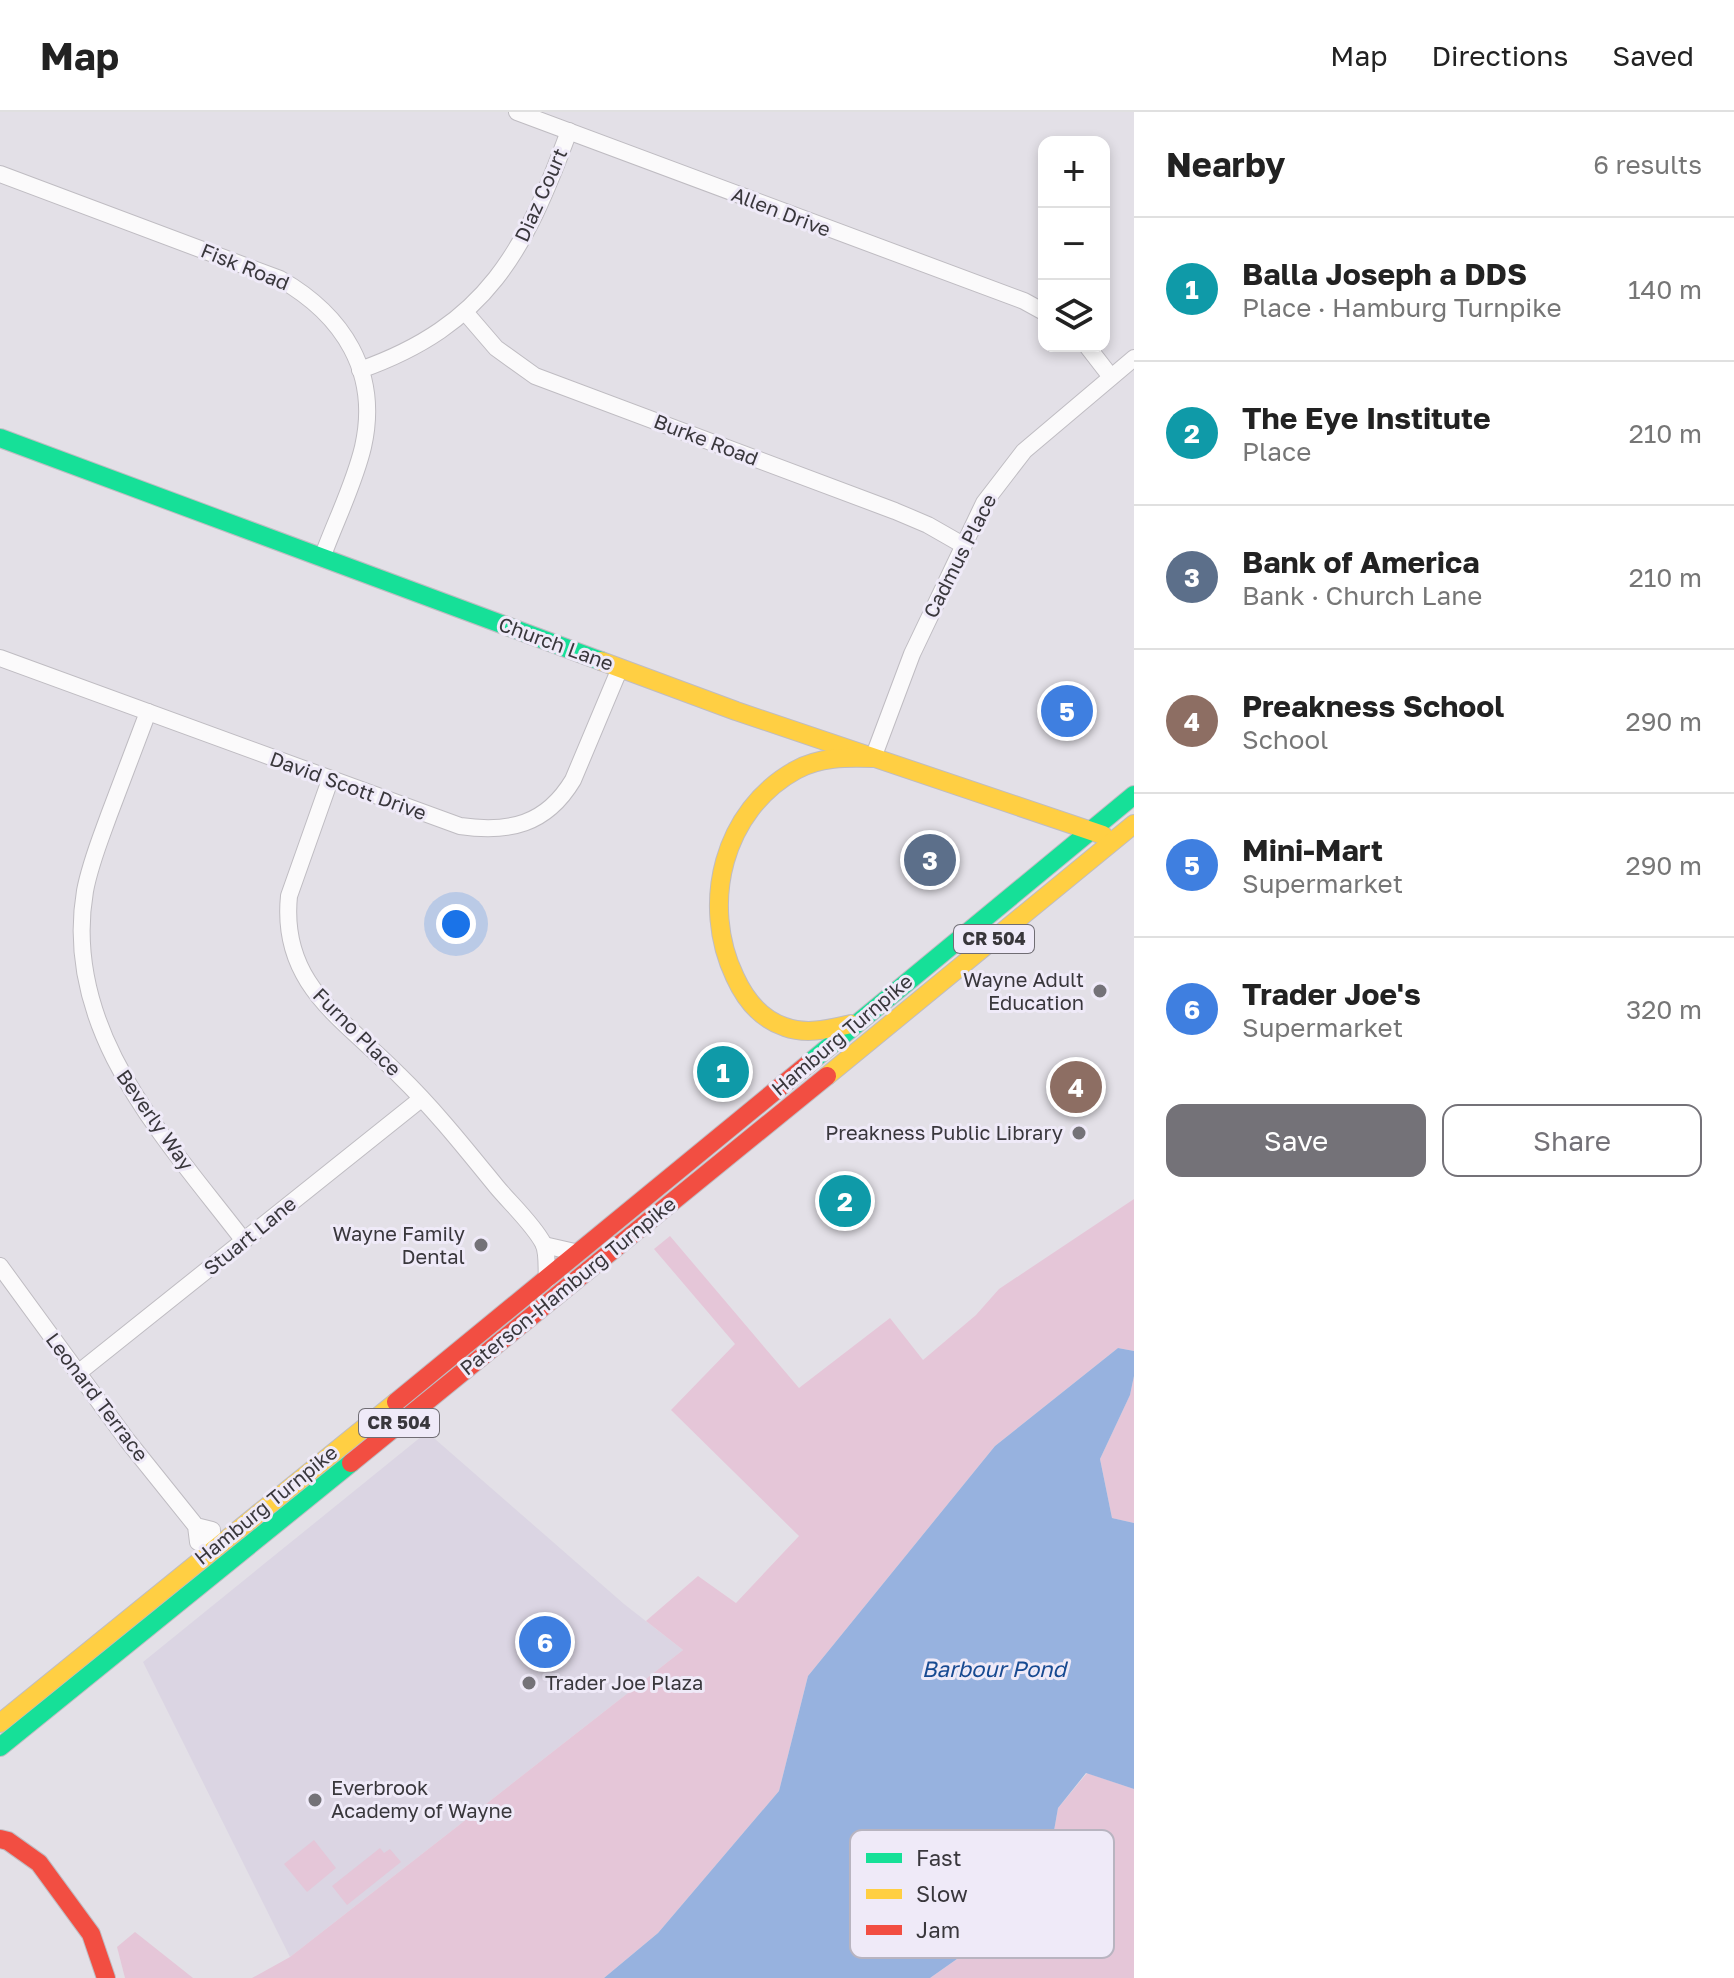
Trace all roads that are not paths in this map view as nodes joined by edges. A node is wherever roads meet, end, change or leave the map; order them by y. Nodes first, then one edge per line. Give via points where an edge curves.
1 (517, 112) edge
2 (569, 131) junction
3 (0, 174) edge
4 (1038, 309) edge
5 (465, 312) junction
6 (1092, 352) edge
7 (1134, 358) edge
8 (360, 370) junction
9 (1111, 377) junction
10 (0, 438) edge
11 (963, 545) junction
12 (322, 558) junction
13 (0, 658) edge
14 (620, 668) junction
15 (148, 712) junction
16 (873, 758) junction
17 (330, 780) junction
18 (1134, 795) edge
19 (1134, 824) edge
20 (1089, 831) junction
21 (1116, 839) junction
22 (1134, 845) edge
23 (857, 1022) junction
24 (421, 1099) junction
25 (244, 1241) junction
26 (544, 1245) junction
27 (579, 1253) junction
28 (0, 1266) edge
29 (547, 1280) junction
30 (78, 1373) junction
31 (212, 1549) junction
32 (0, 1723) edge
33 (0, 1747) edge
34 (0, 1839) edge
35 (106, 1978) edge

1 - 2 street, Allen Drive
2 - 4 street, Allen Drive
2 - 5 street, Diaz Court via 537,214 495,281
3 - 8 street, Fisk Road via 280,279 306,294 338,326
5 - 8 street, Diaz Court via 420,345
5 - 11 street, Burke Road via 496,348 535,376 895,511
6 - 9 street
7 - 9 street, Cadmus Place
8 - 12 street, Fisk Road via 366,403 362,450
9 - 11 street, Cadmus Place via 1024,451 984,503
10 - 12 main road, Church Lane
11 - 16 street, Cadmus Place via 912,654
12 - 14 main road, Church Lane
13 - 15 street, David Scott Drive
14 - 16 main road, Church Lane
14 - 17 street, David Scott Drive via 563,796 522,824 460,826
15 - 17 street, David Scott Drive
15 - 25 street, Beverly Way via 92,861 82,921 86,974 97,1018 120,1072
16 - 20 main road, Church Lane
16 - 23 main road via 816,761 770,787 732,839 717,900 728,966 757,1011 795,1030
17 - 24 street, Furno Place via 289,896 295,956 317,997
18 - 20 main road, CR 504
19 - 21 main road, Paterson-Hamburg Turnpike / CR 504
20 - 21 main road, Church Lane
20 - 23 main road, Hamburg Turnpike / CR 504
21 - 22 main road, Church Lane
21 - 33 main road, Paterson-Hamburg Turnpike / CR 504
23 - 27 main road, Hamburg Turnpike / CR 504
24 - 25 street, Stuart Lane
24 - 26 street, Furno Place
25 - 30 street, Stuart Lane
26 - 27 street
26 - 29 street
27 - 29 main road, Hamburg Turnpike / CR 504
28 - 30 street, Leonard Terrace
29 - 31 main road, Hamburg Turnpike / CR 504
30 - 31 street, Leonard Terrace via 196,1526 212,1530
31 - 32 main road, Hamburg Turnpike / CR 504
34 - 35 main road via 39,1863 91,1934

